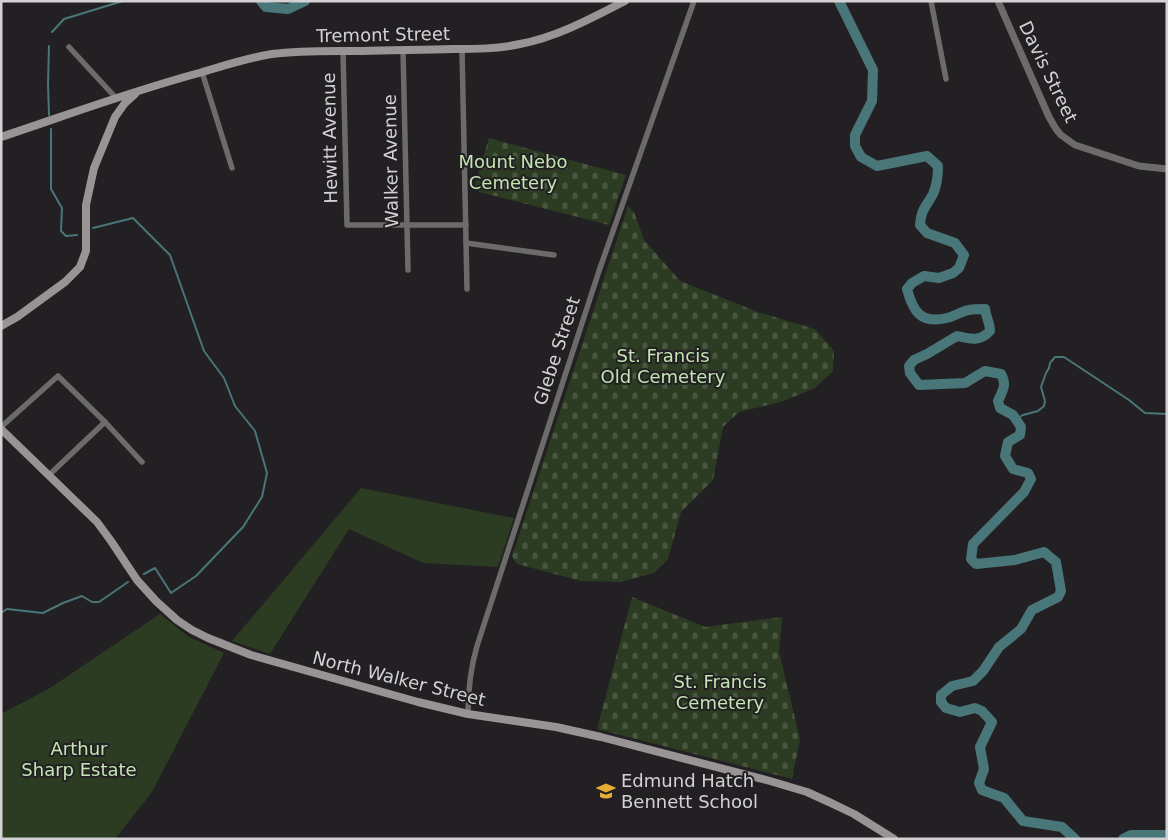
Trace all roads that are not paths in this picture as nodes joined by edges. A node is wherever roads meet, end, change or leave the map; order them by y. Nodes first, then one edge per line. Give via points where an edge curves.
1 (625, 1) edge
2 (694, 1) edge
3 (931, 1) edge
4 (998, 1) edge
5 (69, 47) dead end
6 (462, 49) junction
7 (403, 50) junction
8 (343, 51) junction
9 (202, 72) junction
10 (946, 79) dead end
11 (138, 91) junction
12 (116, 98) junction
13 (1, 137) edge
14 (232, 168) dead end
15 (1167, 169) edge
16 (407, 225) junction
17 (466, 225) junction
18 (466, 243) junction
19 (554, 255) dead end
20 (408, 270) dead end
21 (468, 289) dead end
22 (1, 326) edge
23 (105, 422) junction
24 (1, 428) edge
25 (142, 462) dead end
26 (49, 475) junction
27 (468, 714) junction
28 (894, 839) edge

1 - 6 main road, Tremont Street via 551,36 501,47
2 - 27 street, Glebe Street via 599,271 477,646 469,682
3 - 10 street
4 - 15 street, Davis Street via 1060,135 1075,145 1139,166
5 - 12 street
6 - 7 main road, Tremont Street
6 - 17 street
7 - 8 main road, Tremont Street
7 - 16 street, Walker Avenue
8 - 9 main road, Tremont Street via 275,54
8 - 16 street, Hewitt Avenue via 347,225
9 - 11 main road, Tremont Street
9 - 14 street
11 - 12 main road, Tremont Street
11 - 22 main road, Tremont Street via 115,117 94,168 86,206 86,251 80,267 65,282
12 - 13 main road, Tremont Street
16 - 17 street
16 - 20 street, Walker Avenue
17 - 18 street
18 - 19 street
18 - 21 street
23 - 24 street via 58,376
23 - 25 street
23 - 26 street
24 - 26 main road, North Walker Street
26 - 27 main road, North Walker Street via 102,528 156,601 199,634 251,655
27 - 28 main road, North Walker Street via 601,736 808,792 862,818

